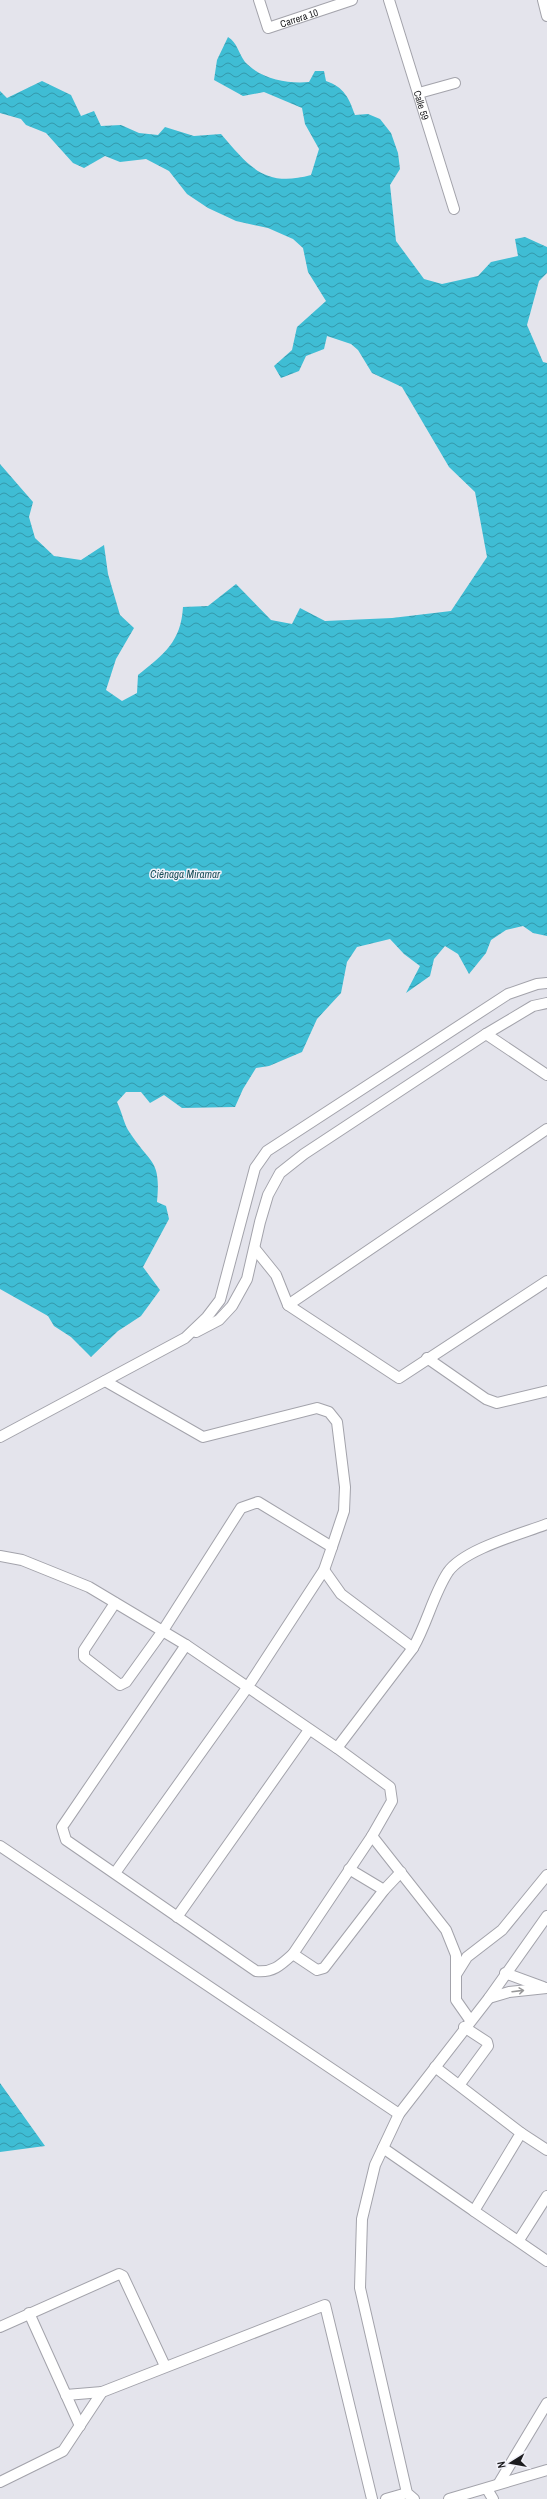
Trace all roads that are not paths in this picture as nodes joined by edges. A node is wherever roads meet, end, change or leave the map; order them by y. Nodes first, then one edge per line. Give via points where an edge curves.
1 (259, 0) edge
2 (352, 0) edge
3 (389, 0) edge
4 (543, 0) edge
5 (547, 16) edge
6 (455, 83) dead end
7 (419, 93) junction
8 (454, 209) dead end
9 (547, 983) edge
10 (547, 1003) edge
11 (486, 1034) junction
12 (547, 1074) edge
13 (547, 1129) edge
14 (255, 1248) junction
15 (547, 1281) edge
16 (288, 1305) junction
17 (186, 1338) junction
18 (427, 1358) junction
19 (105, 1381) junction
20 (547, 1391) edge
21 (0, 1437) edge
22 (547, 1524) edge
23 (332, 1547) junction
24 (0, 1556) edge
25 (324, 1570) junction
26 (115, 1603) junction
27 (162, 1632) junction
28 (186, 1645) junction
29 (413, 1648) junction
30 (247, 1688) junction
31 (309, 1730) junction
32 (337, 1748) junction
33 (372, 1836) junction
34 (0, 1846) edge
35 (349, 1869) junction
36 (401, 1872) junction
37 (115, 1873) junction
38 (547, 1875) edge
39 (384, 1890) junction
40 (547, 1916) edge
41 (177, 1917) junction
42 (292, 1954) junction
43 (456, 1974) junction
44 (505, 1974) junction
45 (547, 1988) edge
46 (489, 1998) junction
47 (467, 2024) junction
48 (434, 2067) junction
49 (460, 2084) junction
50 (399, 2114) junction
51 (521, 2133) junction
52 (383, 2148) junction
53 (547, 2150) edge
54 (547, 2196) edge
55 (474, 2211) junction
56 (519, 2240) junction
57 (547, 2261) edge
58 (29, 2314) junction
59 (0, 2328) edge
60 (166, 2366) junction
61 (102, 2392) junction
62 (66, 2395) junction
63 (547, 2403) edge
64 (80, 2426) junction
65 (547, 2470) edge
66 (0, 2482) edge
67 (498, 2483) junction
68 (487, 2489) junction
69 (411, 2496) edge
70 (372, 2499) edge
71 (386, 2499) edge
72 (449, 2499) edge
73 (493, 2499) edge

1 - 2 street, Carrera 10 via 268,28
3 - 7 street, Calle 59
4 - 5 street
6 - 7 street
7 - 8 street, Calle 59
9 - 17 street via 508,994 267,1151 255,1168 220,1300
10 - 11 street via 533,1006
11 - 12 street
11 - 14 street via 304,1154 280,1173 268,1195
13 - 16 street
14 - 16 street via 276,1275
14 - 17 street via 247,1279 232,1306 219,1320
15 - 18 street
16 - 18 street via 394,1376 404,1377
17 - 19 street
18 - 20 street via 486,1399 497,1403
19 - 21 street
19 - 23 street via 203,1437 317,1408 329,1412 337,1422 345,1487 344,1511
22 - 29 street via 482,1550 455,1565 444,1579
23 - 25 street
23 - 27 street via 258,1502 250,1503 241,1508
24 - 26 street via 22,1560 89,1587
25 - 29 street via 341,1594
25 - 30 street
26 - 27 street
26 - 27 street via 84,1650 84,1657 120,1685 126,1682
27 - 28 street
28 - 30 street
28 - 37 street via 62,1827 66,1840
29 - 32 street
30 - 31 street
30 - 37 street
31 - 32 street
31 - 41 street
32 - 33 street via 390,1787 392,1801
33 - 35 street
33 - 36 street
34 - 50 street
35 - 39 street
35 - 42 street
36 - 39 street
36 - 43 street via 446,1930 456,1955
37 - 41 street
38 - 43 street via 502,1930 467,1957
39 - 42 street via 324,1968 317,1970
40 - 44 street
41 - 42 street via 256,1971 266,1972 280,1967
43 - 47 street via 456,2000
44 - 45 street
44 - 46 street
46 -> 45 street via 509,1992
46 - 47 street
47 - 48 street
47 - 49 street via 487,2042 488,2046
48 - 49 street
48 - 50 street
49 - 51 street
50 - 52 street
51 - 53 street
51 - 55 street
52 - 55 street
52 - 69 street via 375,2165 362,2219 360,2288
54 - 56 street
55 - 56 street
56 - 57 street
58 - 59 street
58 - 60 street via 119,2274
58 - 62 street
60 - 61 street
60 - 70 street via 325,2305
61 - 62 street
61 - 64 street
62 - 64 street
63 - 67 street
64 - 66 street via 63,2451
65 - 67 street
67 - 68 street
68 - 72 street
68 - 73 street
69 - 71 street

